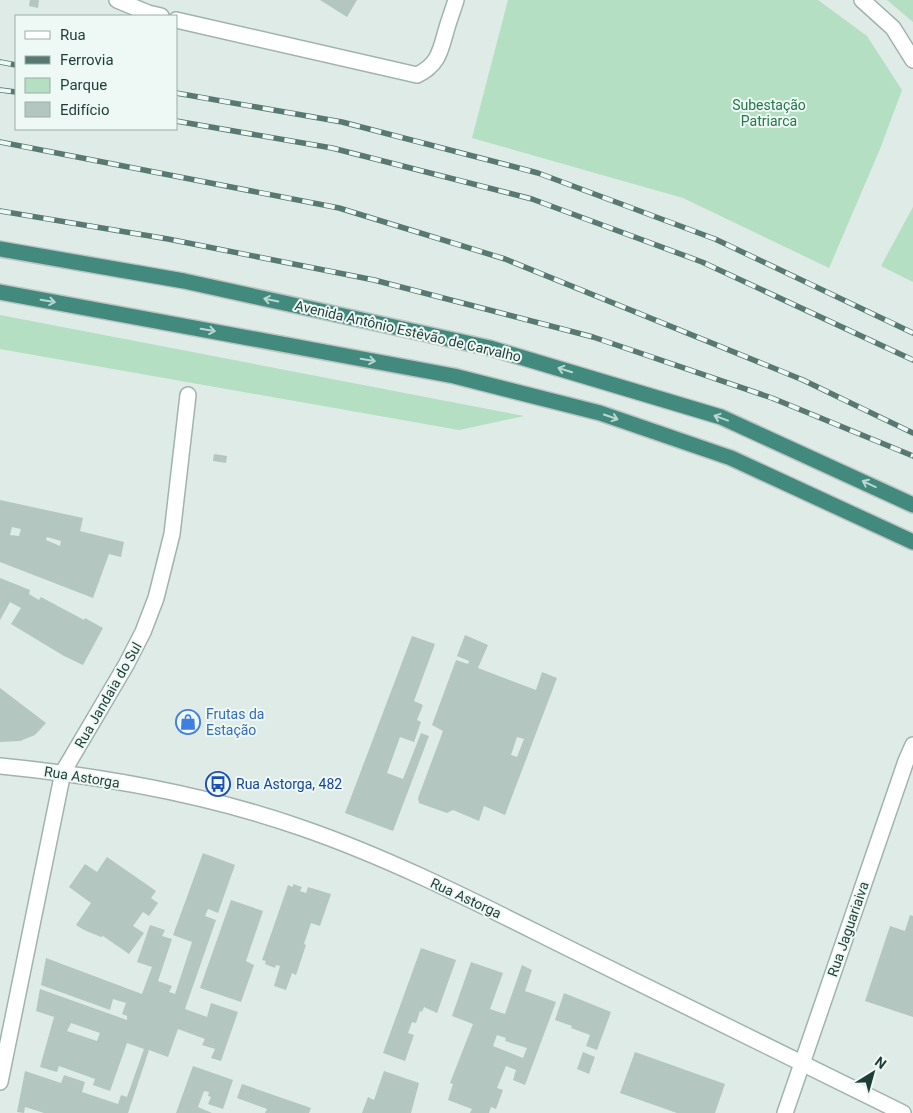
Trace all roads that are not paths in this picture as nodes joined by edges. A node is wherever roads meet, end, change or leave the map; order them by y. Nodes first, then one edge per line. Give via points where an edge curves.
1 (117, 0) edge
2 (456, 0) edge
3 (862, 0) edge
4 (157, 15) edge
5 (178, 20) edge
6 (913, 60) edge
7 (0, 249) edge
8 (0, 292) edge
9 (188, 395) dead end
10 (913, 505) edge
11 (913, 542) edge
12 (913, 745) edge
13 (0, 766) edge
14 (63, 772) junction
15 (802, 1064) junction
16 (0, 1082) edge
17 (785, 1113) edge
18 (903, 1113) edge

1 - 4 street
2 - 5 street via 442,48 434,63 416,75
3 - 6 street via 893,28
10 -> 7 highway, Avenida Antônio Estêvão de Carvalho via 721,417 490,348 184,281
8 -> 11 highway via 454,376 600,413 731,458
9 - 14 street, Rua Jandaia do Sul via 172,534 156,598 144,632
12 - 15 street, Rua Jaguariaiva
13 - 14 street, Rua Astorga
14 - 15 street, Rua Astorga via 236,807 357,848 511,919
14 - 16 street, Rua Jandaia do Sul
15 - 17 street, Rua Jaguariaiva
15 - 18 street, Rua Astorga

